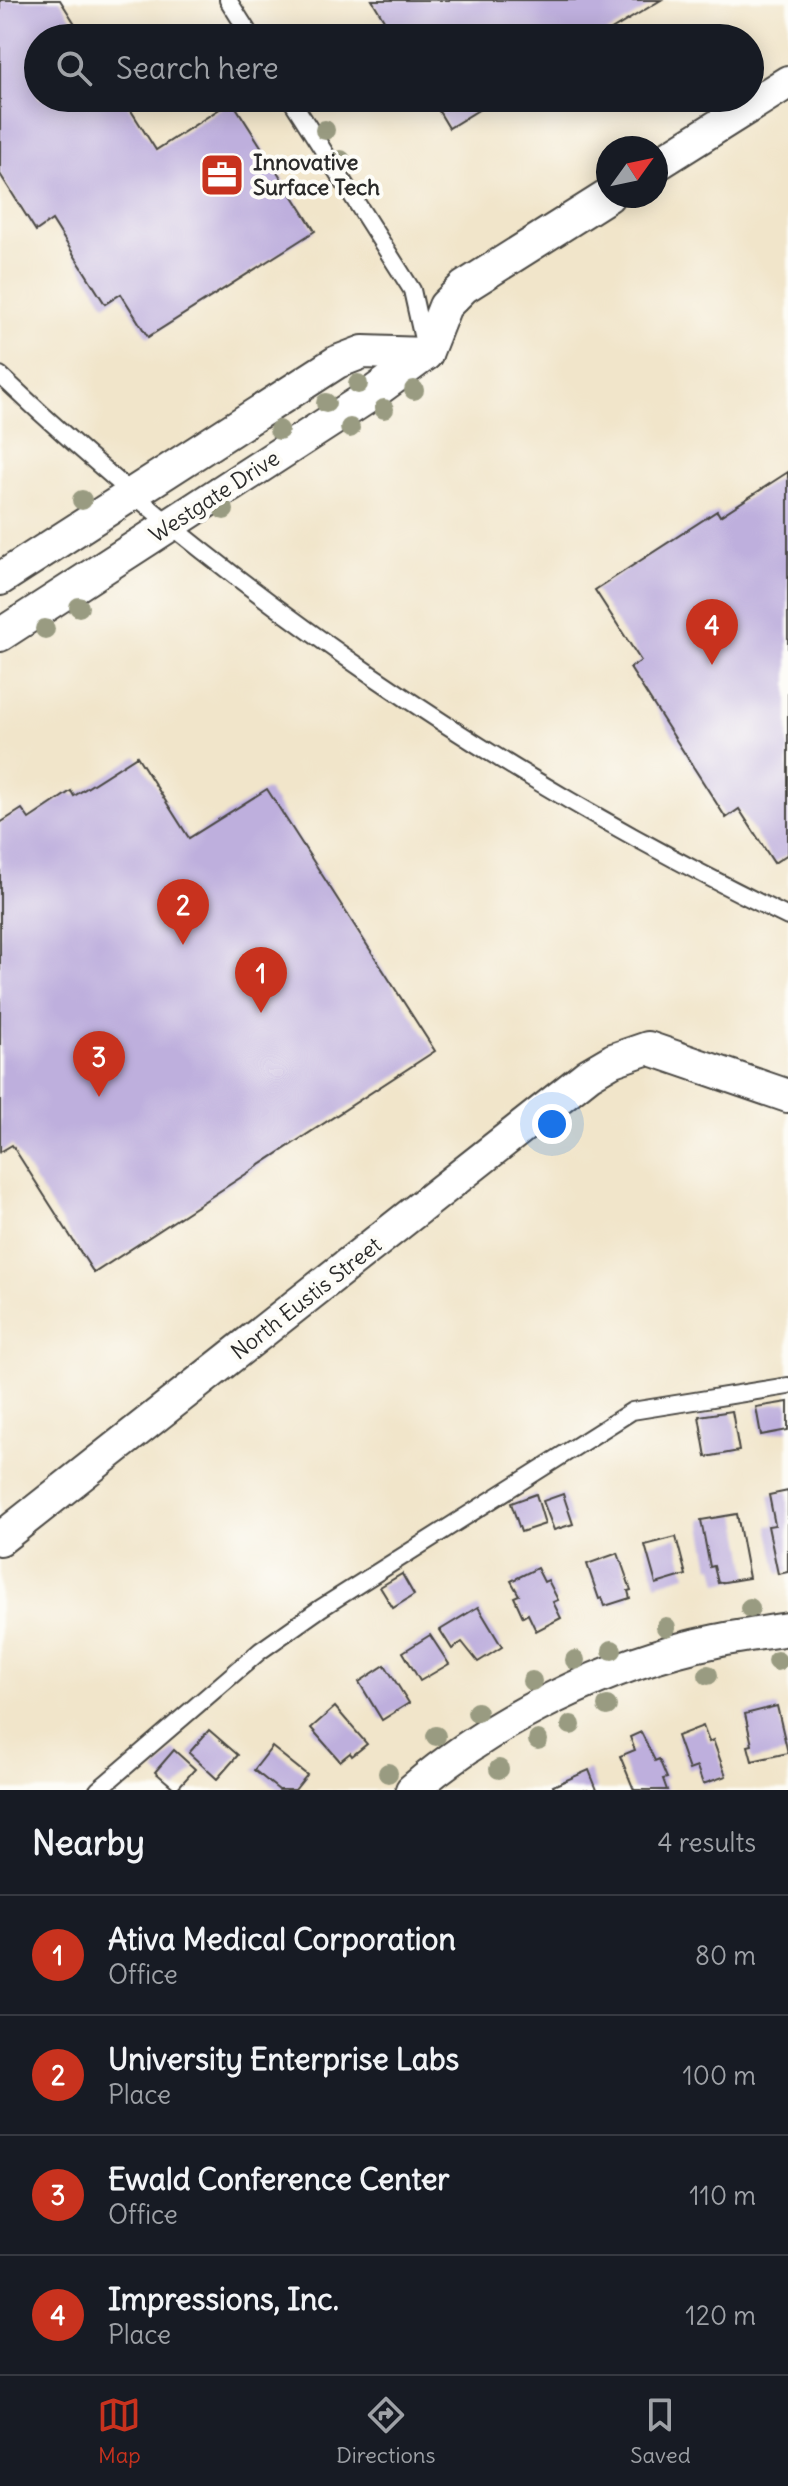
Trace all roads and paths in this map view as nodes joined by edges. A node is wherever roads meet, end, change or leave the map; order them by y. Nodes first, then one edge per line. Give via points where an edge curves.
1 (228, 0) edge
2 (243, 24) edge
3 (788, 82) edge
4 (764, 97) edge
5 (299, 112) edge
6 (740, 112) edge
7 (668, 157) edge
8 (596, 204) edge
9 (426, 354) junction
10 (0, 375) edge
11 (133, 494) junction
12 (170, 525) junction
13 (0, 579) edge
14 (0, 635) edge
15 (788, 917) edge
16 (788, 1096) edge
17 (788, 1386) edge
18 (0, 1539) edge
19 (788, 1629) edge
20 (98, 1790) edge
21 (412, 1790) edge

1 - 2 lane
3 - 4 street
5 - 9 lane via 412,290
6 - 7 street
8 - 9 street via 464,287 445,306
9 - 11 street, Westgate Drive via 363,352 337,362
9 - 12 street, Westgate Drive
10 - 11 lane
11 - 12 lane
11 - 13 street, Westgate Drive
12 - 14 street, Westgate Drive
12 - 15 lane via 318,636 461,733 642,841
16 - 18 street, North Eustis Street via 648,1048 613,1060
17 - 20 lane via 632,1411 260,1651
19 - 21 street via 714,1641 590,1682 479,1741

